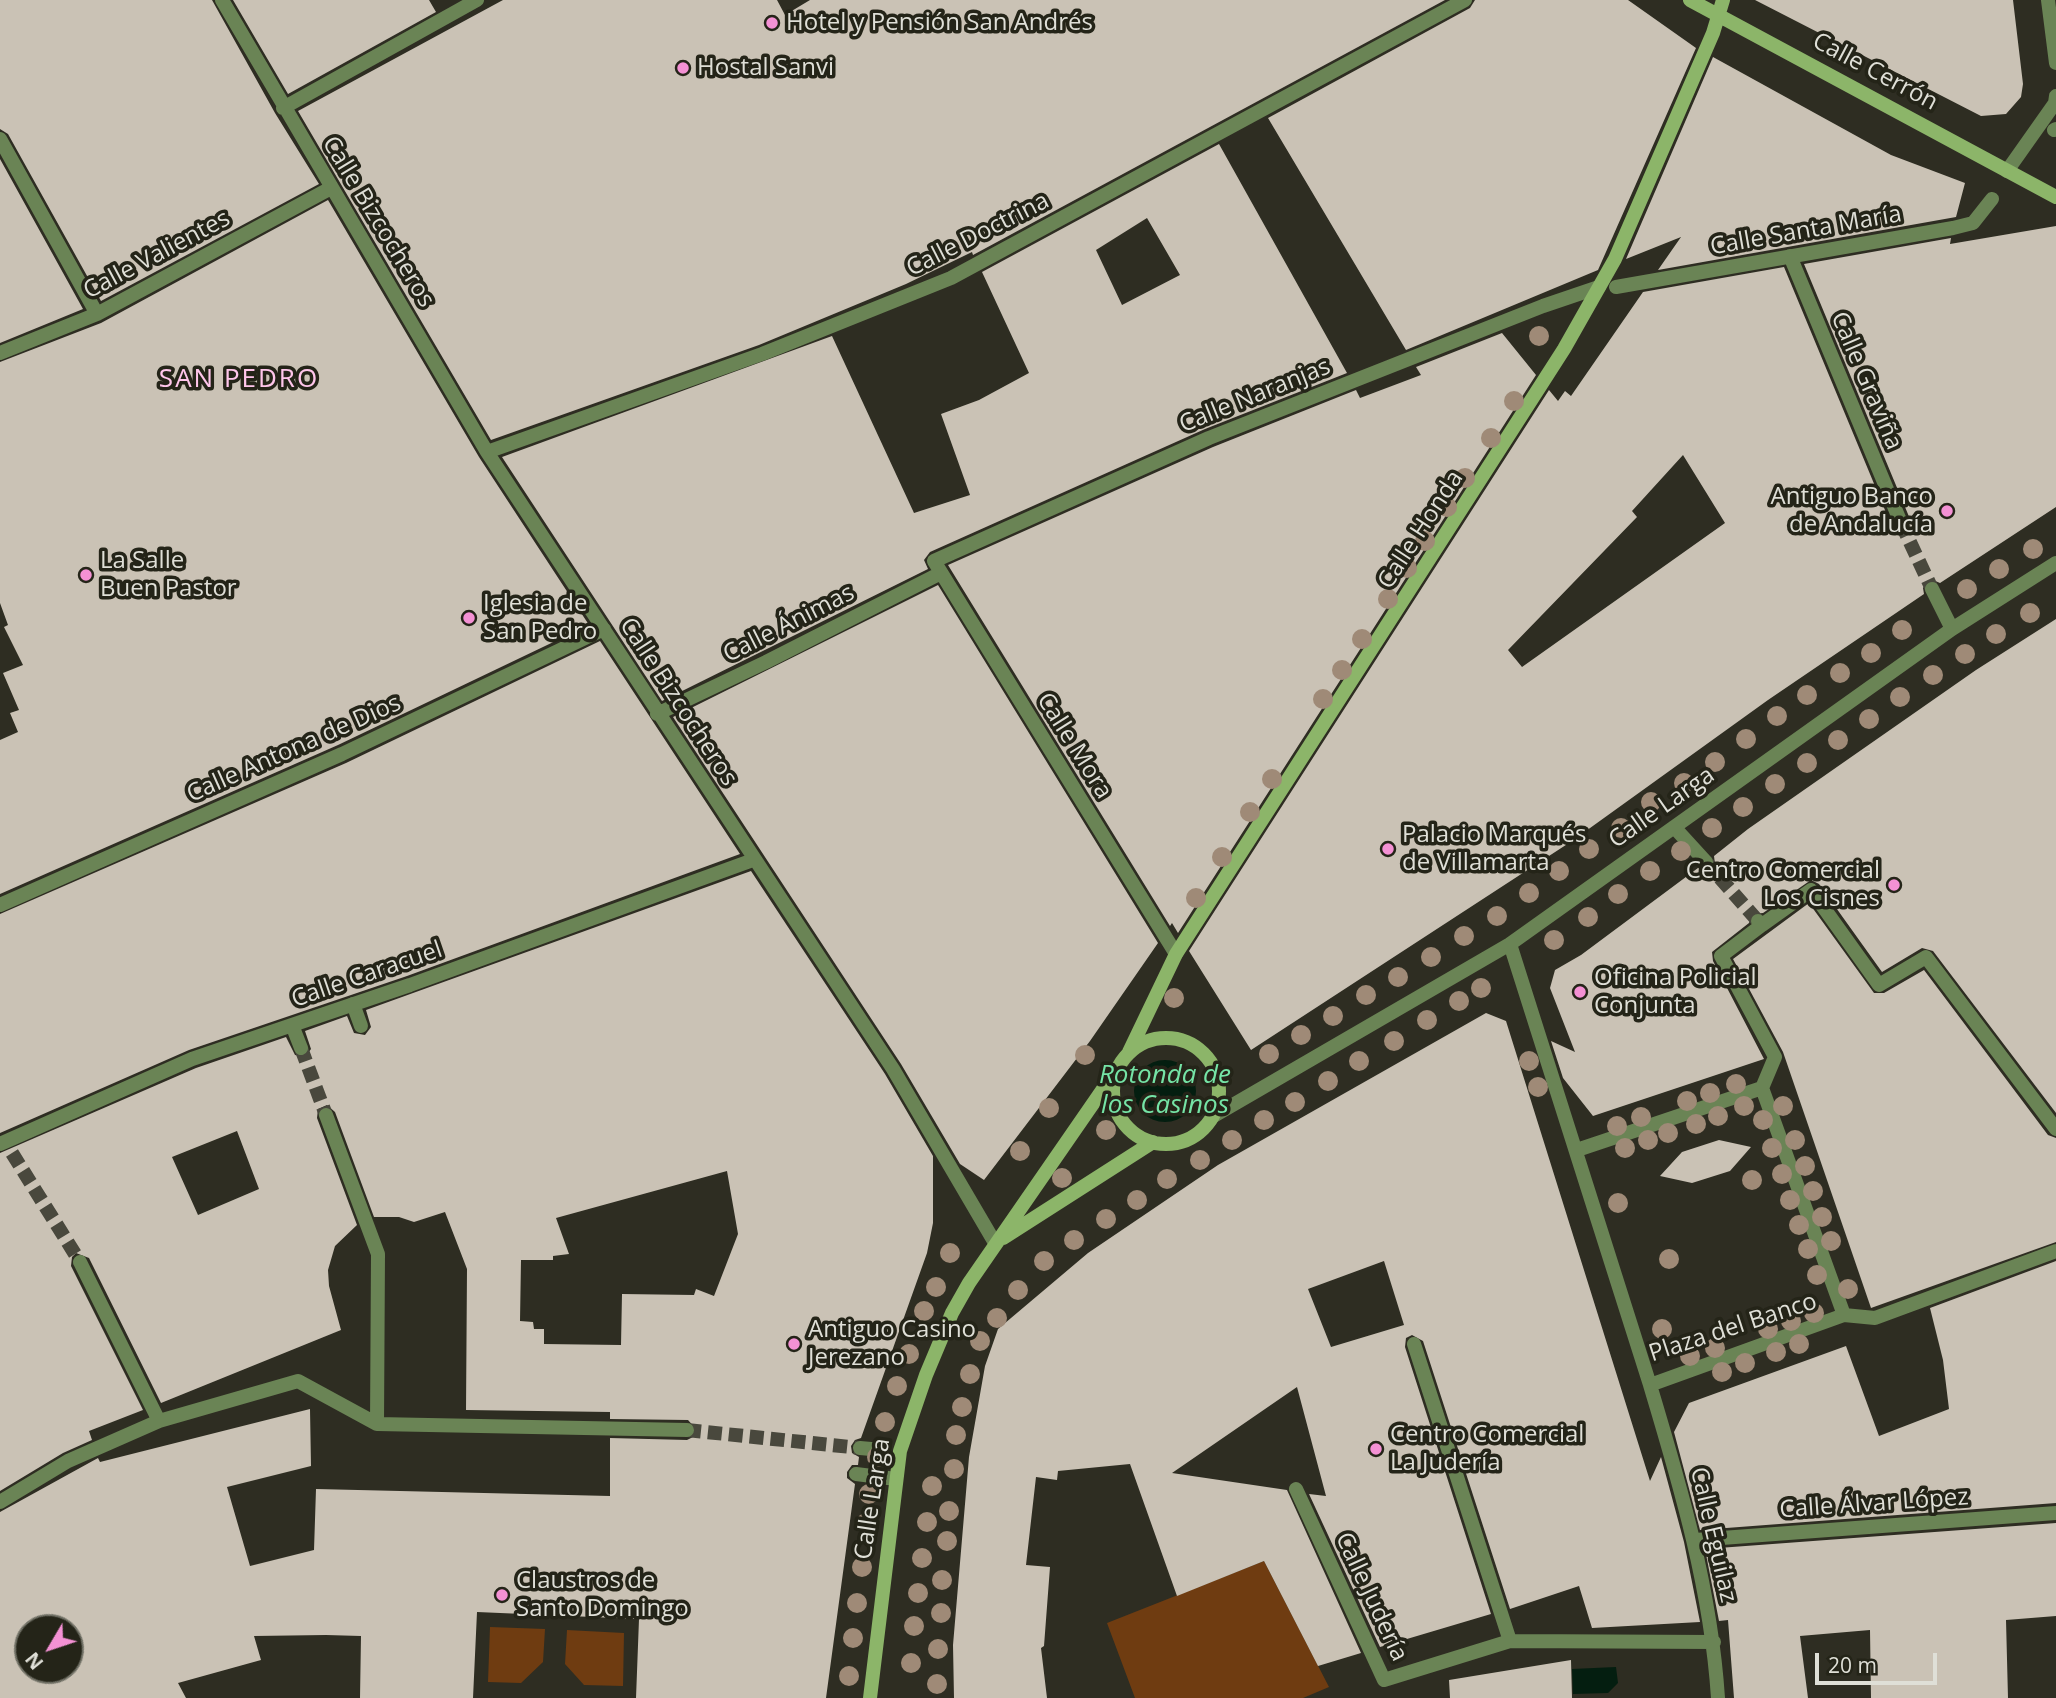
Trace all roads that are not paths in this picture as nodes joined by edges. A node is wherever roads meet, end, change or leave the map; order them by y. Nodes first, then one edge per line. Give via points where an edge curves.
1 (222, 0) edge
2 (477, 0) edge
3 (1465, 0) edge
4 (1690, 0) edge
5 (1724, 0) edge
6 (2048, 0) edge
7 (1720, 15) junction
8 (2056, 63) edge
9 (2056, 96) edge
10 (283, 107) junction
11 (0, 139) edge
12 (2007, 171) junction
13 (331, 188) junction
14 (2056, 197) edge
15 (1992, 199) dead end
16 (1790, 256) junction
17 (1599, 287) junction
18 (1615, 287) dead end
19 (97, 314) junction
20 (0, 353) edge
21 (487, 452) junction
22 (1901, 523) tunnel mouth
23 (2056, 563) edge
24 (937, 567) junction
25 (1932, 589) tunnel mouth
26 (604, 629) junction
27 (1952, 629) junction
28 (657, 714) junction
29 (1674, 827) junction
30 (752, 860) junction
31 (1706, 862) tunnel mouth
32 (0, 905) edge
33 (1510, 944) junction
34 (1176, 954) junction
35 (353, 1004) junction
36 (292, 1025) junction
37 (361, 1026) dead end
38 (301, 1048) tunnel mouth
39 (1129, 1052) junction
40 (1118, 1066) junction
41 (1762, 1088) junction
42 (326, 1115) tunnel mouth
43 (1212, 1117) junction
44 (2056, 1129) edge
45 (1153, 1143) junction
46 (6, 1146) edge
47 (1577, 1150) junction
48 (995, 1243) junction
49 (2056, 1251) edge
50 (80, 1262) tunnel mouth
51 (1844, 1315) junction
52 (1414, 1344) dead end
53 (1650, 1385) junction
54 (159, 1421) junction
55 (377, 1424) junction
56 (687, 1430) tunnel mouth
57 (856, 1474) dead end
58 (896, 1479) junction
59 (1296, 1489) dead end
60 (0, 1502) edge
61 (2056, 1513) edge
62 (1695, 1540) junction
63 (1510, 1641) junction
64 (1714, 1642) junction
65 (870, 1698) edge
66 (1718, 1698) edge

1 - 10 street, Calle Bizcocheros
2 - 10 street
3 - 21 street, Calle Doctrina via 951,278 762,355
4 - 7 street, Calle Cerrón
5 - 7 street, Calle Honda
6 - 8 street
7 - 12 street, Calle Cerrón
7 - 17 street, Calle Honda
9 - 12 street
10 - 13 street, Calle Bizcocheros
11 - 19 street
12 - 14 street
13 - 19 street, Calle Valientes
13 - 21 street, Calle Bizcocheros
15 - 16 street, Calle Santa María via 1973,223
16 - 18 street, Calle Santa María
16 - 22 street, Calle Graviña
17 - 24 street, Calle Naranjas via 1209,439
17 - 34 street, Calle Honda via 1564,349
19 - 20 street, Calle Valientes
21 - 26 street, Calle Bizcocheros
23 - 27 street, Calle Larga
24 - 28 street, Calle Ánimas via 766,662
24 - 34 street, Calle Mora
25 - 27 street
26 - 28 street, Calle Bizcocheros
26 - 32 street, Calle Antona de Dios via 342,754
27 - 29 street, Calle Larga
28 - 30 street, Calle Bizcocheros
29 - 31 street
29 - 33 street, Calle Larga
30 - 35 street, Calle Caracuel
30 - 48 street, Calle Bizcocheros via 893,1069
33 - 43 street, Calle Larga
33 - 47 street, Plaza del Banco
34 - 39 street, Calle Honda
35 - 36 street, Calle Caracuel
35 - 37 street
36 - 38 street
36 - 46 street, Calle Caracuel via 192,1059
39 - 40 street
39 - 43 street via 1162,1038 1180,1039 1196,1047 1217,1075 1219,1092
40 - 45 street via 1113,1101 1119,1118 1130,1132
40 - 48 street, Calle Larga
41 - 44 street via 1774,1057 1721,956 1760,923 1811,890 1879,985 1926,957
41 - 47 street
41 - 51 street, Plaza del Banco
42 - 55 street via 378,1254
43 - 45 street via 1195,1136 1179,1143
45 - 48 street, Calle Larga
47 - 53 street, Plaza del Banco
48 - 58 street, Calle Larga via 952,1313 931,1363
49 - 51 street via 1875,1318
50 - 54 street
51 - 53 street, Plaza del Banco
52 - 63 street
53 - 62 street, Calle Eguilaz
54 - 55 street via 298,1381
54 - 60 street via 68,1461
55 - 56 street
57 - 58 street
58 - 65 street, Calle Larga
59 - 63 street, Calle Judería via 1384,1680
61 - 62 street, Calle Álvar López
62 - 64 street, Calle Eguilaz
63 - 64 street, Calle Judería
64 - 66 street, Calle Eguilaz

